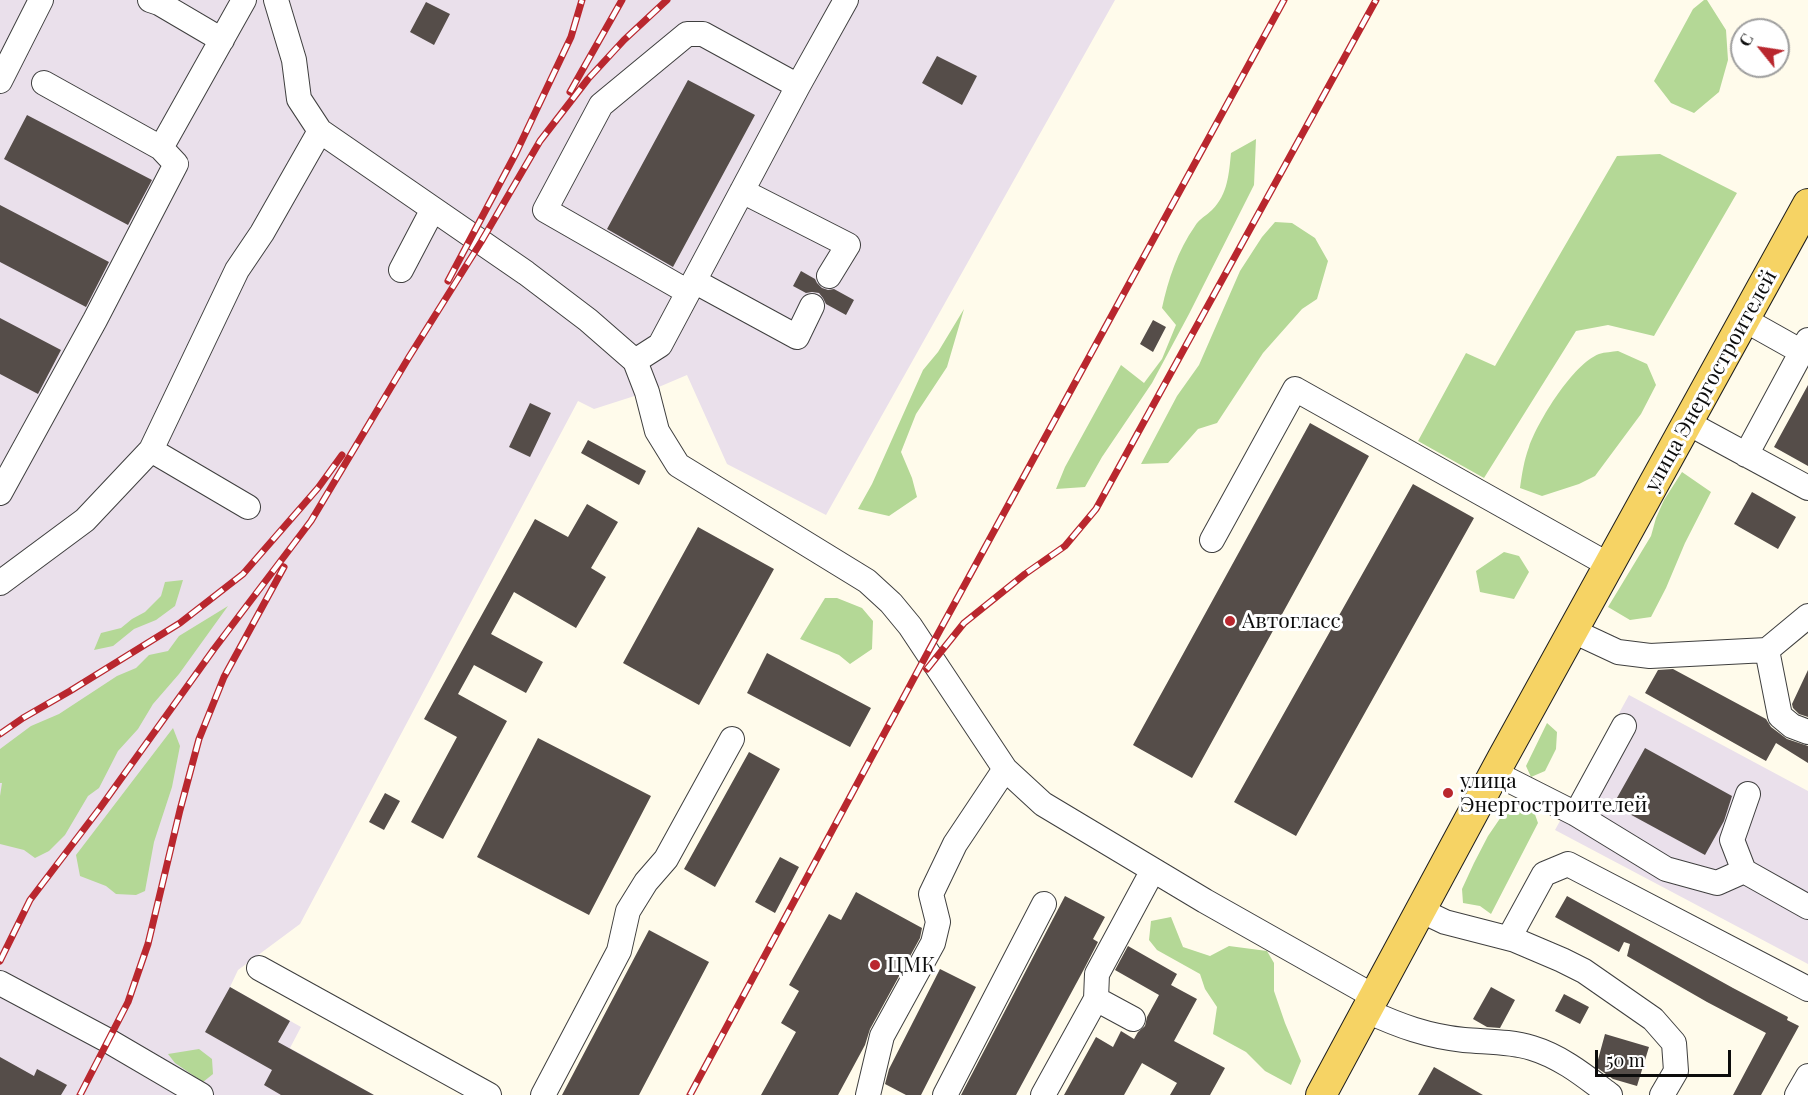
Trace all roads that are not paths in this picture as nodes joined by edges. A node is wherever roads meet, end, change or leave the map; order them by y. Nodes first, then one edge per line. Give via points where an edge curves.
1 (41, 0) edge
2 (150, 0) edge
3 (244, 0) edge
4 (276, 0) edge
5 (846, 0) edge
6 (222, 40) junction
7 (8, 44) edge
8 (0, 81) edge
9 (44, 84) dead end
10 (798, 86) junction
11 (320, 131) junction
12 (161, 148) junction
13 (742, 191) junction
14 (1808, 204) edge
15 (433, 209) junction
16 (401, 270) dead end
17 (829, 276) dead end
18 (691, 286) junction
19 (812, 306) dead end
20 (1745, 321) junction
21 (1805, 346) edge
22 (635, 362) junction
23 (1688, 423) junction
24 (152, 450) junction
25 (1746, 454) junction
26 (1808, 489) edge
27 (0, 493) edge
28 (248, 507) dead end
29 (1212, 540) dead end
30 (1609, 565) junction
31 (0, 583) edge
32 (1808, 616) edge
33 (1573, 631) junction
34 (1767, 650) junction
35 (1624, 726) dead end
36 (1808, 732) edge
37 (732, 739) dead end
38 (1005, 769) junction
39 (1495, 773) junction
40 (1748, 794) dead end
41 (1576, 814) junction
42 (1153, 870) junction
43 (1744, 871) junction
44 (1044, 904) dead end
45 (1808, 907) edge
46 (1422, 910) junction
47 (1509, 938) junction
48 (259, 968) dead end
49 (0, 983) edge
50 (1808, 989) edge
51 (1096, 999) junction
52 (1371, 1004) junction
53 (1133, 1019) dead end
54 (1808, 1076) edge
55 (458, 1087) edge
56 (201, 1095) edge
57 (488, 1095) edge
58 (543, 1095) edge
59 (868, 1095) edge
60 (945, 1095) edge
61 (1043, 1095) edge
62 (1321, 1095) edge
63 (1610, 1095) edge
64 (1662, 1095) edge
65 (1797, 1095) edge

1 - 7 lane
2 - 6 lane
3 - 6 lane
4 - 11 lane via 294,60 299,99
5 - 10 lane
6 - 12 lane
7 - 8 lane
9 - 12 lane
10 - 13 lane
10 - 18 lane via 703,33 687,34 601,105 545,210
11 - 15 lane
11 - 24 lane via 237,270
12 - 27 lane via 176,164
13 - 17 lane via 848,245
13 - 18 lane
14 - 20 main road, улица Энергостроителей
15 - 16 lane
15 - 22 lane via 526,273
18 - 19 lane via 797,337
18 - 22 lane via 660,345
20 - 21 lane
20 - 23 main road, улица Энергостроителей
21 - 25 lane
22 - 38 lane via 657,431 678,465 867,580 910,626
23 - 25 lane
23 - 30 main road, улица Энергостроителей
24 - 28 lane
24 - 31 lane via 85,520
25 - 26 lane
29 - 30 lane via 1295,389
30 - 33 main road, улица Энергостроителей
32 - 34 lane
33 - 34 lane via 1618,652 1650,656
33 - 39 main road, улица Энергостроителей
34 - 36 lane via 1780,716
35 - 41 lane
37 - 58 lane via 666,859 628,911 619,951
38 - 42 lane via 1043,804
38 - 59 lane via 955,844 931,894 938,922 933,942 882,1036
39 - 41 lane
39 - 46 main road, улица Энергостроителей
40 - 43 lane via 1732,840
41 - 43 lane via 1666,869 1717,883
42 - 51 lane via 1097,974
42 - 52 lane
43 - 45 lane
44 - 60 lane
46 - 47 lane via 1445,922
46 - 52 main road, улица Энергостроителей
47 - 50 lane via 1544,874 1568,864
47 - 64 lane via 1584,971 1653,1019 1674,1043 1676,1071
48 - 55 lane
49 - 56 lane
51 - 53 lane
51 - 61 lane
52 - 62 main road, улица Энергостроителей
52 - 63 lane via 1409,1029 1532,1047 1568,1064
54 - 65 lane
55 - 57 lane

